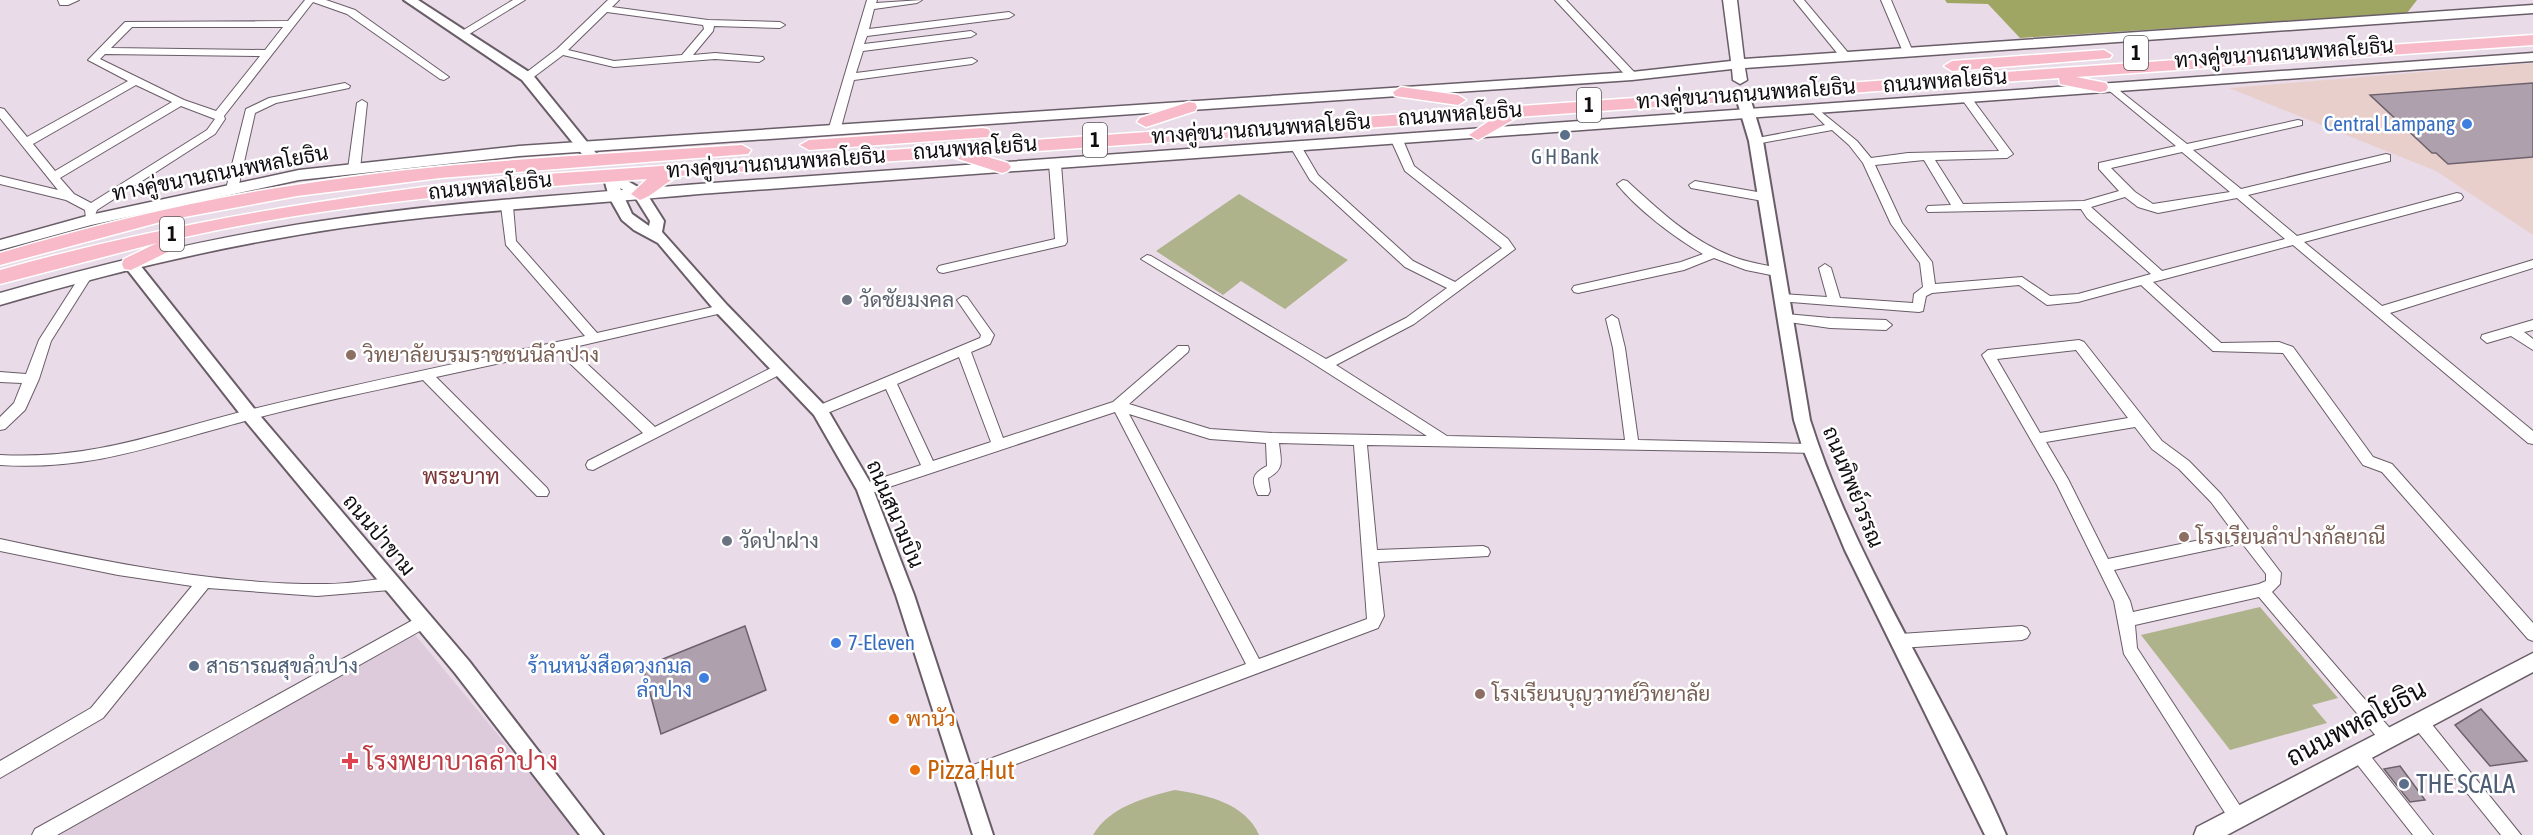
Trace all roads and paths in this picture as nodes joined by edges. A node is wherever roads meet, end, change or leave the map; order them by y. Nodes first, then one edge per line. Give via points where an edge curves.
1 (63, 0) edge
2 (74, 0) edge
3 (310, 0) edge
4 (316, 0) edge
5 (410, 0) edge
6 (520, 0) edge
7 (614, 0) edge
8 (916, 0) edge
9 (1560, 0) edge
10 (1730, 0) edge
11 (1799, 0) edge
12 (1886, 0) edge
13 (871, 3) edge
14 (605, 9) junction
15 (2533, 9) edge
16 (1009, 15) dead end
17 (708, 23) junction
18 (291, 24) junction
19 (780, 25) dead end
20 (2533, 26) edge
21 (862, 33) junction
22 (462, 34) junction
23 (971, 34) dead end
24 (2533, 40) edge
25 (858, 48) junction
26 (102, 51) junction
27 (561, 51) junction
28 (1908, 52) junction
29 (269, 53) junction
30 (686, 57) junction
31 (1846, 57) junction
32 (2533, 57) edge
33 (759, 59) dead end
34 (972, 61) dead end
35 (2040, 75) junction
36 (527, 76) junction
37 (1632, 76) junction
38 (444, 77) dead end
39 (850, 77) junction
40 (1740, 79) junction
41 (135, 81) junction
42 (345, 86) dead end
43 (2105, 86) junction
44 (1401, 92) junction
45 (1966, 98) junction
46 (1458, 100) junction
47 (180, 102) junction
48 (362, 103) dead end
49 (1189, 107) junction
50 (1517, 110) junction
51 (1815, 110) junction
52 (0, 111) edge
53 (1749, 115) junction
54 (218, 116) junction
55 (1146, 122) junction
56 (2298, 123) dead end
57 (6, 127) edge
58 (1832, 127) junction
59 (834, 131) junction
60 (1478, 135) junction
61 (1397, 140) junction
62 (1756, 141) junction
63 (26, 143) junction
64 (1297, 148) junction
65 (2184, 148) junction
66 (947, 150) junction
67 (589, 155) junction
68 (1928, 158) junction
69 (2386, 158) dead end
70 (1868, 162) junction
71 (1055, 164) junction
72 (1002, 167) junction
73 (354, 169) junction
74 (681, 170) junction
75 (334, 171) junction
76 (610, 175) junction
77 (53, 177) junction
78 (374, 179) junction
79 (0, 180) edge
80 (1623, 184) dead end
81 (1695, 185) dead end
82 (232, 189) junction
83 (2129, 192) junction
84 (640, 194) junction
85 (2238, 194) junction
86 (1763, 196) junction
87 (70, 197) junction
88 (2457, 197) dead end
89 (614, 198) junction
90 (2084, 205) junction
91 (507, 206) junction
92 (1959, 208) junction
93 (1932, 209) dead end
94 (90, 214) junction
95 (200, 228) junction
96 (655, 233) junction
97 (2298, 240) junction
98 (0, 244) edge
99 (1711, 255) junction
100 (0, 259) edge
101 (1147, 259) dead end
102 (130, 264) junction
103 (2533, 264) edge
104 (1825, 268) dead end
105 (943, 269) dead end
106 (1776, 272) junction
107 (86, 276) junction
108 (2160, 276) junction
109 (0, 277) edge
110 (2143, 280) junction
111 (1457, 288) junction
112 (1929, 289) junction
113 (1578, 290) dead end
114 (1782, 298) junction
115 (0, 299) edge
116 (963, 300) dead end
117 (1835, 302) junction
118 (722, 309) junction
119 (2382, 310) junction
120 (1786, 318) junction
121 (1612, 319) dead end
122 (1886, 325) dead end
123 (2533, 325) edge
124 (2513, 331) junction
125 (2487, 338) dead end
126 (595, 339) junction
127 (2533, 345) edge
128 (561, 347) junction
129 (1183, 350) dead end
130 (964, 352) junction
131 (1326, 365) junction
132 (780, 369) junction
133 (426, 375) junction
134 (0, 377) edge
135 (32, 379) junction
136 (889, 382) junction
137 (1118, 406) junction
138 (820, 411) junction
139 (250, 415) junction
140 (2138, 421) junction
141 (0, 425) edge
142 (652, 433) junction
143 (1272, 438) junction
144 (2039, 438) junction
145 (1360, 439) junction
146 (1442, 439) junction
147 (2533, 439) edge
148 (998, 444) junction
149 (1632, 444) junction
150 (1810, 449) junction
151 (0, 460) edge
152 (593, 465) dead end
153 (929, 467) junction
154 (865, 489) junction
155 (1263, 491) dead end
156 (542, 492) dead end
157 (2246, 536) junction
158 (4, 550) edge
159 (1483, 552) dead end
160 (1372, 556) junction
161 (2104, 566) junction
162 (205, 581) junction
163 (390, 584) junction
164 (2262, 590) junction
165 (2127, 621) junction
166 (422, 622) junction
167 (2022, 633) dead end
168 (2533, 634) edge
169 (1900, 641) junction
170 (2533, 662) edge
171 (1255, 666) junction
172 (2420, 722) junction
173 (2388, 738) junction
174 (2359, 754) junction
175 (0, 770) edge
176 (963, 776) junction
177 (2238, 818) junction
178 (41, 835) edge
179 (593, 835) edge
180 (982, 835) edge
181 (1996, 835) edge
182 (2205, 835) edge
183 (2424, 835) edge
184 (2512, 835) edge

1 - 2 street
3 - 18 street
4 - 38 street via 351,12
5 - 22 street
6 - 22 street
7 - 14 street
8 - 13 street
9 - 37 street
10 - 40 main road
11 - 31 street
12 - 28 street
13 - 21 street
14 - 17 street
14 - 27 street
15 - 28 main road, ทางคู่ขนานถนนพหลโยธิน / 1
16 - 21 street
17 - 19 street
17 - 30 street via 709,29
18 - 26 street via 129,24
18 - 29 street
20 - 40 highway, ถนนพหลโยธิน / 1
21 - 25 street
22 - 36 street
23 - 25 street
24 - 35 highway, ถนนพหลโยธิน / 1
25 - 39 street
26 - 29 street
26 - 41 street via 93,60 96,63
27 - 30 street via 614,64
27 - 36 street
28 - 31 main road, ทางคู่ขนานถนนพหลโยธิน / 1
29 - 54 street
30 - 33 street
31 - 40 main road, ทางคู่ขนานถนนพหลโยธิน / 1
32 - 43 main road, ทางคู่ขนานถนนพหลโยธิน / 1
34 - 39 street
35 - 40 highway, ถนนพหลโยธิน / 1
35 - 43 highway
36 - 67 street
37 - 40 main road, ทางคู่ขนานถนนพหลโยธิน / 1
37 - 44 main road, ทางคู่ขนานถนนพหลโยธิน / 1
39 - 59 street
40 - 46 highway, ถนนพหลโยธิน / 1
40 - 50 highway, ถนนพหลโยธิน / 1
40 - 53 street, ถนนทิพย์วรรณ
41 - 47 street
41 - 63 street
42 - 82 street via 273,100 250,111
43 - 45 main road, ทางคู่ขนานถนนพหลโยธิน / 1
43 - 65 street
44 - 46 highway
44 - 49 main road, ทางคู่ขนานถนนพหลโยธิน / 1
45 - 51 main road, ทางคู่ขนานถนนพหลโยธิน / 1
45 - 68 street via 2007,154
46 - 55 highway, ถนนพหลโยธิน / 1
47 - 54 street
47 - 77 street
48 - 73 street
49 - 55 highway
49 - 59 main road, ทางคู่ขนานถนนพหลโยธิน / 1
50 - 60 highway
50 - 66 highway, ถนนพหลโยธิน / 1
51 - 53 main road, ทางคู่ขนานถนนพหลโยธิน / 1
51 - 58 street
52 - 57 street
53 - 60 main road, ทางคู่ขนานถนนพหลโยธิน / 1
53 - 62 street, ถนนทิพย์วรรณ
54 - 94 street via 211,132
55 - 67 highway, ถนนพหลโยธิน / 1
56 - 65 street
57 - 63 street
58 - 62 street
58 - 70 street via 1853,143
59 - 67 main road, ทางคู่ขนานถนนพหลโยธิน / 1
60 - 61 main road, ทางคู่ขนานถนนพหลโยธิน / 1
61 - 64 main road, ทางคู่ขนานถนนพหลโยธิน / 1
61 - 111 street via 1408,168 1509,249
62 - 86 street, ถนนทิพย์วรรณ
63 - 77 street
64 - 71 main road, ทางคู่ขนานถนนพหลโยธิน / 1
64 - 111 street via 1314,177 1409,264
65 - 83 street via 2103,166
65 - 85 street
66 - 72 highway
66 - 74 highway, ถนนพหลโยธิน / 1
67 - 73 main road, ทางคู่ขนานถนนพหลโยธิน / 1 via 519,151
67 - 76 highway
67 - 78 highway, ถนนพหลโยธิน / 1
68 - 70 street
68 - 92 street
69 - 85 street
70 - 112 street via 1897,224 1926,262
71 - 72 main road, ทางคู่ขนานถนนพหลโยธิน / 1
71 - 105 street via 1061,242
72 - 84 main road, ทางคู่ขนานถนนพหลโยธิน / 1
73 - 75 main road, ทางคู่ขนานถนนพหลโยธิน / 1
74 - 76 highway, ถนนพหลโยธิน / 1
74 - 84 highway via 660,177
75 - 78 highway
75 - 82 main road, ทางคู่ขนานถนนพหลโยธิน / 1
76 - 84 street, ถนนสนามบิน
76 - 89 street, ถนนสนามบิน
76 - 95 highway, ถนนพหลโยธิน / 1 via 321,205
77 - 87 street
78 - 100 highway, ถนนพหลโยธิน / 1 via 204,207
79 - 87 street
80 - 99 street
81 - 86 street
82 - 94 main road, ทางคู่ขนานถนนพหลโยธิน / 1
83 - 85 street via 2151,209
83 - 90 street
84 - 89 main road, ทางคู่ขนานถนนพหลโยธิน / 1
84 - 96 street, ถนนสนามบิน via 657,221
85 - 97 street
86 - 106 street, ถนนทิพย์วรรณ
87 - 94 street
88 - 97 street
89 - 91 main road, ทางคู่ขนานถนนพหลโยธิน / 1
89 - 96 street, ถนนสนามบิน via 638,227
90 - 92 street
90 - 108 street
91 - 102 main road, ทางคู่ขนานถนนพหลโยธิน / 1 via 343,223
91 - 126 street via 510,242
92 - 93 street
94 - 98 main road, ทางคู่ขนานถนนพหลโยธิน / 1
95 - 102 highway
95 - 109 highway, ถนนพหลโยธิน / 1
96 - 118 street, ถนนสนามบิน
97 - 108 street
97 - 119 street
99 - 106 street
99 - 113 street via 1684,266
101 - 131 street
102 - 107 main road, ทางคู่ขนานถนนพหลโยธิน / 1
102 - 139 street, ถนนป่าขาม
103 - 119 street
104 - 117 street
106 - 114 street, ถนนทิพย์วรรณ
107 - 115 main road, ทางคู่ขนานถนนพหลโยธิน / 1
107 - 135 street via 45,340
108 - 110 street
110 - 112 street via 2052,301 2022,281
110 - 168 street via 2218,348 2288,350 2368,461 2386,468
111 - 131 street via 1410,321
112 - 117 street via 1920,294 1919,308
114 - 117 street
114 - 120 street, ถนนทิพย์วรรณ
116 - 130 street via 988,335 985,341
118 - 126 street
118 - 132 street, ถนนสนามบิน
119 - 147 street
120 - 122 street
120 - 150 street, ถนนทิพย์วรรณ
121 - 149 street
123 - 124 street
124 - 125 street
124 - 127 street
126 - 128 street
128 - 133 street
128 - 142 street
129 - 137 street
130 - 136 street
130 - 148 street
131 - 146 street
132 - 138 street, ถนนสนามบิน
132 - 142 street
133 - 139 street
133 - 156 street
134 - 135 street
135 - 141 street via 20,406
136 - 138 street
136 - 153 street
137 - 143 street via 1210,434
137 - 148 street
137 - 171 street
138 - 154 street, ถนนสนามบิน
139 - 151 street via 92,457 43,463
139 - 163 street, ถนนป่าขาม
140 - 144 street
140 - 144 street via 2079,345 1988,355
140 - 157 street via 2157,445 2184,465 2216,498
142 - 152 street
143 - 145 street
143 - 155 street via 1274,464 1273,469 1260,476
144 - 161 street
145 - 146 street
145 - 160 street
146 - 149 street
148 - 153 street
149 - 150 street
150 - 169 street, ถนนทิพย์วรรณ via 1840,522
153 - 154 street
154 - 176 street, ถนนสนามบิน via 905,596
157 - 161 street
157 - 164 street via 2274,573 2273,584
158 - 162 street
159 - 160 street
160 - 171 street via 1377,616 1373,623
161 - 165 street via 2122,601
162 - 163 street via 317,590
162 - 175 street via 97,713
163 - 166 street, ถนนป่าขาม
164 - 165 street
164 - 173 street
165 - 177 street via 2129,649
166 - 178 street
166 - 179 street, ถนนป่าขาม via 462,667
167 - 169 street
169 - 181 street, ถนนทิพย์วรรณ
170 - 172 main road, ถนนพหลโยธิน
171 - 176 street
172 - 173 main road, ถนนพหลโยธิน
172 - 184 street
173 - 174 main road, ถนนพหลโยธิน
174 - 177 main road, ถนนพหลโยธิน
174 - 183 street
176 - 180 street, ถนนสนามบิน
177 - 182 main road, ถนนพหลโยธิน

